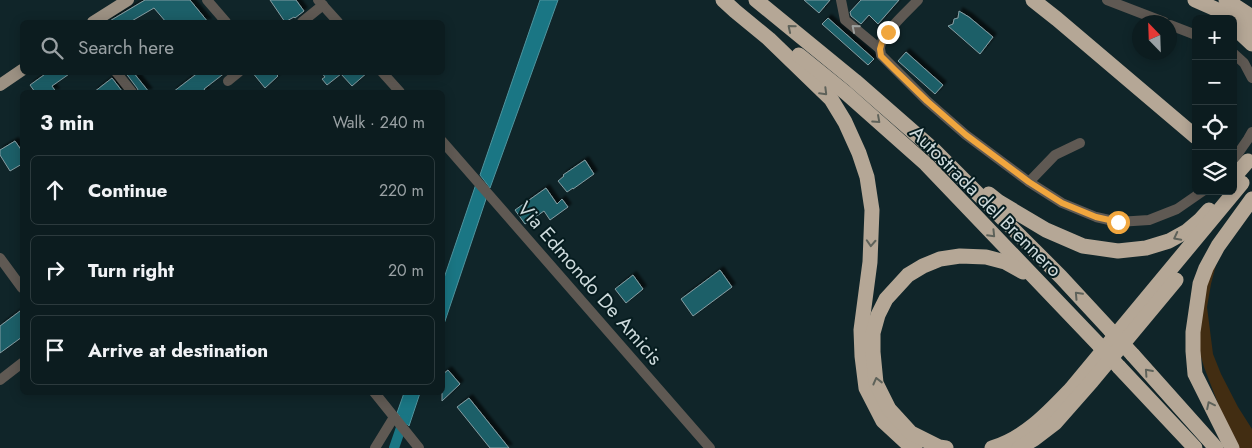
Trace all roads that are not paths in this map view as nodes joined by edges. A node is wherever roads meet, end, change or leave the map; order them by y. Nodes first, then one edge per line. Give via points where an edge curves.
1 (128, 0) edge
2 (207, 0) edge
3 (724, 0) edge
4 (731, 0) edge
5 (756, 0) edge
6 (841, 0) edge
7 (918, 0) edge
8 (1033, 0) edge
9 (1048, 0) edge
10 (1106, 0) edge
11 (1181, 0) edge
12 (1195, 0) edge
13 (1226, 0) edge
14 (1246, 0) edge
15 (321, 3) edge
16 (1252, 5) edge
17 (1146, 15) edge
18 (1209, 15) edge
19 (1252, 17) edge
20 (96, 20) edge
21 (224, 20) edge
22 (304, 20) edge
23 (336, 20) edge
24 (1177, 28) edge
25 (1237, 30) edge
26 (1252, 31) edge
27 (1192, 33) edge
28 (1252, 44) edge
29 (880, 49) junction
30 (1237, 57) edge
31 (20, 71) edge
32 (118, 75) edge
33 (235, 75) edge
34 (385, 75) edge
35 (1252, 78) edge
36 (228, 81) dead end
37 (0, 85) edge
38 (130, 90) edge
39 (398, 90) edge
40 (1192, 121) edge
41 (1252, 132) edge
42 (1192, 134) edge
43 (1080, 143) dead end
44 (445, 144) edge
45 (935, 151) junction
46 (1244, 173) edge
47 (1029, 182) junction
48 (1197, 195) edge
49 (1221, 195) edge
50 (0, 258) edge
51 (20, 285) edge
52 (1100, 346) junction
53 (20, 365) edge
54 (0, 380) edge
55 (376, 395) edge
56 (394, 417) junction
57 (375, 448) edge
58 (419, 448) edge
59 (710, 448) edge
60 (916, 448) edge
61 (946, 448) edge
62 (992, 448) edge
63 (1019, 448) edge
64 (1195, 448) edge
65 (1216, 448) edge
66 (1232, 448) edge

1 - 20 main road
2 - 21 street
3 -> 60 highway via 832,99 859,153 872,210 870,262 861,330 866,388 883,421
4 -> 52 highway, Autostrada del Brennero via 846,93 926,164
45 -> 5 highway, Autostrada del Brennero
29 -> 6 street via 845,20
7 - 29 street via 888,32
8 - 42 highway
9 - 40 highway
10 - 17 street
11 - 18 highway
12 - 26 highway via 1229,15
13 - 19 highway
14 - 16 highway
15 - 22 street
15 - 23 street
24 - 27 street
25 - 28 highway
29 - 47 street via 881,56 894,69 966,135
30 - 35 street
31 - 37 main road
32 - 38 street
33 - 36 street
34 - 39 street
41 - 46 street via 1248,139
43 - 47 street via 1055,155
44 - 59 street, Via Edmondo De Amicis
49 -> 45 highway via 1194,226 1169,241 1118,251 1083,246 1046,230 999,202
65 -> 45 highway, Autostrada del Brennero, bridge via 1061,276
46 - 62 highway via 1071,389 1042,419 1005,444
46 - 63 highway via 1222,224 1055,423
66 -> 46 highway via 1195,374 1193,332 1200,284 1218,246
47 - 48 street via 1062,203 1118,222 1149,220 1177,209
50 - 51 street
61 -> 52 highway via 911,433 889,409 876,383 873,332 878,315 886,299 908,276 923,266 960,256 1005,262 1024,273
52 - 64 highway, Autostrada del Brennero, bridge
53 - 54 street
55 - 56 street
56 - 57 street
56 - 58 street

